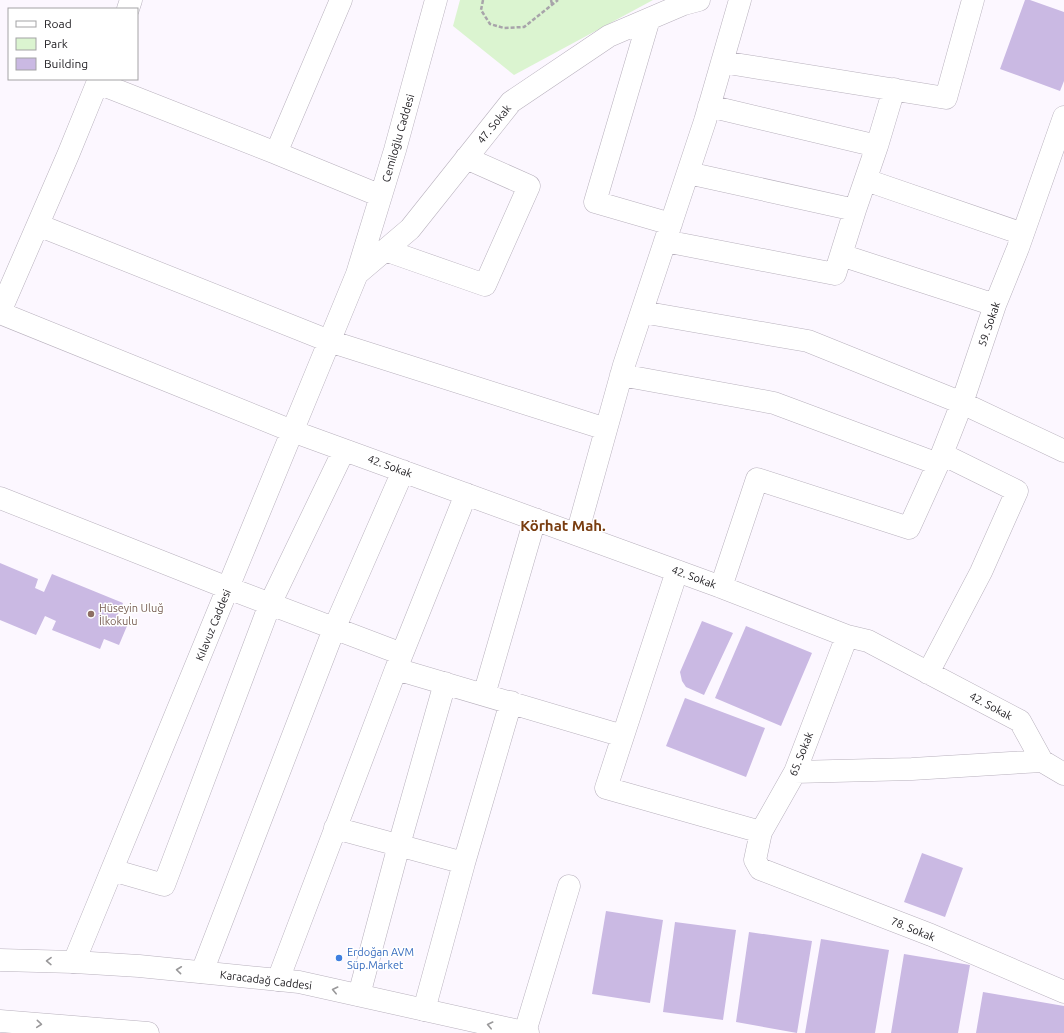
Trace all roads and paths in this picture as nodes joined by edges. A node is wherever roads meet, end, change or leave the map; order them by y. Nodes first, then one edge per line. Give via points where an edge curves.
1 (341, 0) edge
2 (436, 0) edge
3 (482, 0) edge
4 (551, 0) edge
5 (558, 0) edge
6 (699, 0) edge
7 (740, 0) edge
8 (973, 0) edge
9 (552, 4) junction
10 (649, 19) junction
11 (722, 62) junction
12 (99, 81) edge
13 (894, 89) junction
14 (709, 106) junction
15 (1064, 117) edge
16 (877, 146) junction
17 (276, 153) junction
18 (466, 158) junction
19 (688, 173) junction
20 (866, 180) junction
21 (381, 196) junction
22 (855, 210) junction
23 (38, 225) junction
24 (668, 233) junction
25 (1023, 234) junction
26 (385, 250) junction
27 (841, 255) junction
28 (354, 281) junction
29 (995, 305) junction
30 (0, 312) edge
31 (642, 312) junction
32 (329, 341) junction
33 (622, 375) junction
34 (962, 403) junction
35 (606, 429) junction
36 (292, 431) junction
37 (344, 450) junction
38 (1064, 451) edge
39 (940, 459) junction
40 (403, 471) junction
41 (466, 494) junction
42 (0, 498) edge
43 (535, 519) junction
44 (577, 534) junction
45 (677, 571) junction
46 (721, 587) junction
47 (228, 588) junction
48 (270, 604) junction
49 (334, 629) junction
50 (847, 636) junction
51 (399, 662) junction
52 (928, 673) junction
53 (445, 683) junction
54 (484, 695) junction
55 (511, 702) junction
56 (623, 736) junction
57 (1042, 761) junction
58 (795, 772) junction
59 (1064, 774) edge
60 (336, 828) junction
61 (761, 832) junction
62 (399, 845) junction
63 (464, 863) junction
64 (760, 869) joint
65 (112, 870) junction
66 (569, 886) dead end
67 (0, 960) edge
68 (74, 962) junction
69 (202, 972) junction
70 (278, 980) junction
71 (1064, 992) edge
72 (359, 995) junction
73 (424, 1010) junction
74 (0, 1021) edge
75 (148, 1033) edge
76 (526, 1033) edge

1 - 17 main road
2 - 21 main road, Cemiloğlu Caddesi
3 - 9 path via 481,10 490,24 504,28 524,27
4 - 9 path
5 - 9 path
6 - 10 main road, 47. Sokak
7 - 11 main road
8 - 13 main road via 946,98
10 - 18 main road, 47. Sokak via 609,36 511,102
10 - 24 main road via 595,202
11 - 13 main road
11 - 14 main road
12 - 17 main road
12 - 23 main road
13 - 16 main road
14 - 16 main road
14 - 19 main road
15 - 25 main road, 59. Sokak
16 - 20 main road
17 - 21 main road
18 - 26 main road, 47. Sokak via 410,228
18 - 26 main road via 529,186 485,286
19 - 22 main road
19 - 24 main road
20 - 22 main road
20 - 25 main road
21 - 28 main road, Cemiloğlu Caddesi
22 - 27 main road
23 - 30 main road
23 - 32 main road
24 - 27 main road via 835,274
24 - 31 main road
25 - 29 main road, 59. Sokak
26 - 28 main road, 47. Sokak
27 - 29 main road
28 - 32 main road, Kılavuz Caddesi
29 - 34 main road, 59. Sokak
30 - 36 main road, 42. Sokak
31 - 33 main road
31 - 34 main road via 808,341
32 - 35 main road
32 - 36 main road, Kılavuz Caddesi
33 - 35 main road
33 - 39 main road via 774,403
34 - 38 main road
34 - 39 main road, 59. Sokak
35 - 44 main road
36 - 37 main road, 42. Sokak
36 - 47 main road, Kılavuz Caddesi
37 - 40 main road, 42. Sokak
37 - 48 main road
39 - 46 main road, 59. Sokak via 910,528 757,479
39 - 52 main road via 1016,491 981,572
40 - 41 main road, 42. Sokak
40 - 49 main road
41 - 43 main road, 42. Sokak
41 - 51 main road
42 - 47 main road
43 - 44 main road, 42. Sokak
43 - 54 main road
44 - 45 main road, 42. Sokak
45 - 46 main road, 42. Sokak
45 - 56 main road
46 - 50 main road, 42. Sokak
47 - 48 main road
47 - 65 main road, Kılavuz Caddesi
48 - 49 main road
48 - 65 main road via 164,885
49 - 51 main road
49 - 69 main road
50 - 52 main road, 42. Sokak via 868,641
50 - 58 main road, 65. Sokak
51 - 53 main road
51 - 60 main road
52 - 57 main road, 42. Sokak via 1020,721
53 - 54 main road
53 - 62 main road
54 - 55 main road
55 - 56 main road
55 - 63 main road
56 - 61 main road via 606,788
57 - 58 main road via 912,769
57 - 59 main road
58 - 61 main road, 65. Sokak
60 - 62 main road
60 - 70 main road
61 - 64 main road, 65. Sokak via 755,860
62 - 63 main road
62 - 72 main road
63 - 73 main road
64 - 71 main road, 78. Sokak via 931,936
65 - 68 main road, Kılavuz Caddesi
66 - 76 main road
68 -> 67 main road, Karacadağ Caddesi
69 -> 68 main road, Karacadağ Caddesi
69 - 70 main road, Karacadağ Caddesi
72 -> 70 main road, Karacadağ Caddesi
72 - 73 main road, Karacadağ Caddesi
76 -> 73 main road, Karacadağ Caddesi
74 -> 75 main road

